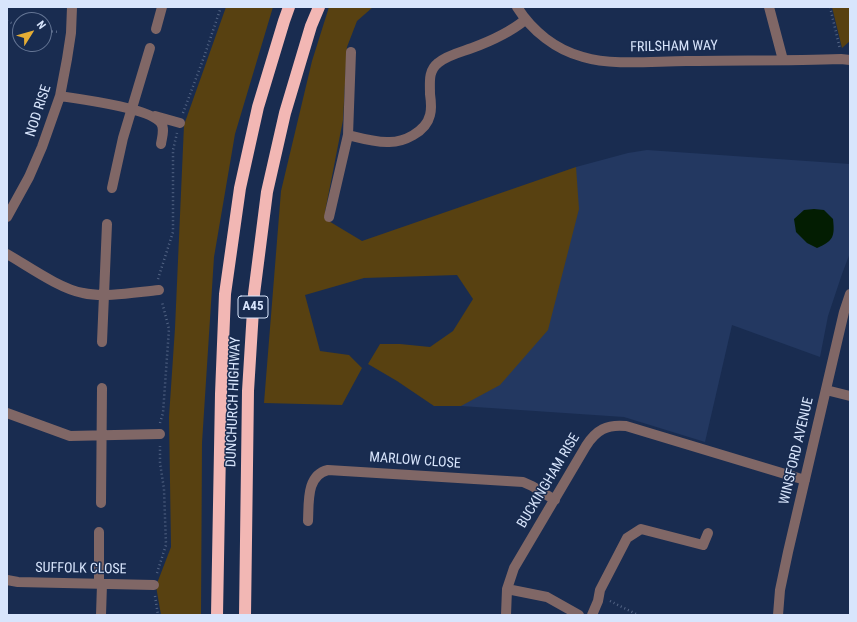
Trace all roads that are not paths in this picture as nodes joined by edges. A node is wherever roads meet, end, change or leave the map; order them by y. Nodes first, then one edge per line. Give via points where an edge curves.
1 (72, 7) edge
2 (162, 7) edge
3 (289, 7) edge
4 (319, 7) edge
5 (517, 7) edge
6 (769, 7) edge
7 (525, 20) junction
8 (156, 29) dead end
9 (150, 48) dead end
10 (351, 52) dead end
11 (784, 60) junction
12 (845, 60) edge
13 (60, 96) junction
14 (132, 110) junction
15 (146, 114) junction
16 (180, 123) road end
17 (348, 135) junction
18 (160, 144) dead end
19 (112, 188) dead end
20 (7, 217) edge
21 (329, 218) dead end
22 (107, 224) dead end
23 (7, 254) edge
24 (159, 290) road end
25 (105, 294) junction
26 (850, 294) edge
27 (102, 342) dead end
28 (102, 388) dead end
29 (826, 390) junction
30 (850, 396) edge
31 (7, 413) edge
32 (160, 434) road end
33 (101, 436) junction
34 (805, 480) junction
35 (555, 500) junction
36 (101, 503) dead end
37 (308, 521) dead end
38 (99, 532) dead end
39 (708, 533) dead end
40 (7, 580) edge
41 (101, 584) junction
42 (154, 585) road end
43 (507, 589) junction
44 (101, 615) edge
45 (217, 615) edge
46 (245, 615) edge
47 (506, 615) edge
48 (579, 615) edge
49 (592, 615) edge
50 (778, 615) edge

1 - 13 street, NOD RISE via 71,33
2 - 8 street
3 - 45 highway, DUNCHURCH HIGHWAY / A45 via 258,107 240,188 225,294 220,394
4 - 46 highway, DUNCHURCH HIGHWAY / A45 via 285,114 267,192 254,294 248,391
5 - 7 street, FRILSHAM WAY
6 - 11 street
7 - 11 street, FRILSHAM WAY via 554,45 567,52 598,61
7 - 17 street via 507,33 436,64 431,70 430,116 425,125 408,138 399,142 386,142
9 - 14 street
10 - 17 street
11 - 12 street, FRILSHAM WAY
13 - 14 street
13 - 20 street, NOD RISE via 42,148
14 - 15 street
14 - 19 street via 122,138
15 - 16 street
15 - 18 street via 161,123 164,130
17 - 21 street
22 - 25 street
23 - 25 street via 67,288 83,293
24 - 25 street
25 - 27 street
26 - 29 street, WINSFORD AVENUE
28 - 33 street
29 - 30 street
29 - 34 street, WINSFORD AVENUE
31 - 33 street via 70,436
32 - 33 street
33 - 36 street
34 - 35 street, BUCKINGHAM RISE via 616,425 601,430 591,438
34 - 50 street, WINSFORD AVENUE via 780,590
35 - 37 street, MARLOW CLOSE via 523,482 328,470 317,474 311,485
35 - 43 street, BUCKINGHAM RISE via 514,568
38 - 41 street
39 - 49 street via 703,545 641,529 627,538 600,590
40 - 41 street, SUFFOLK CLOSE
41 - 42 street, SUFFOLK CLOSE
41 - 44 street
43 - 47 street, BUCKINGHAM RISE
43 - 48 street via 547,596

